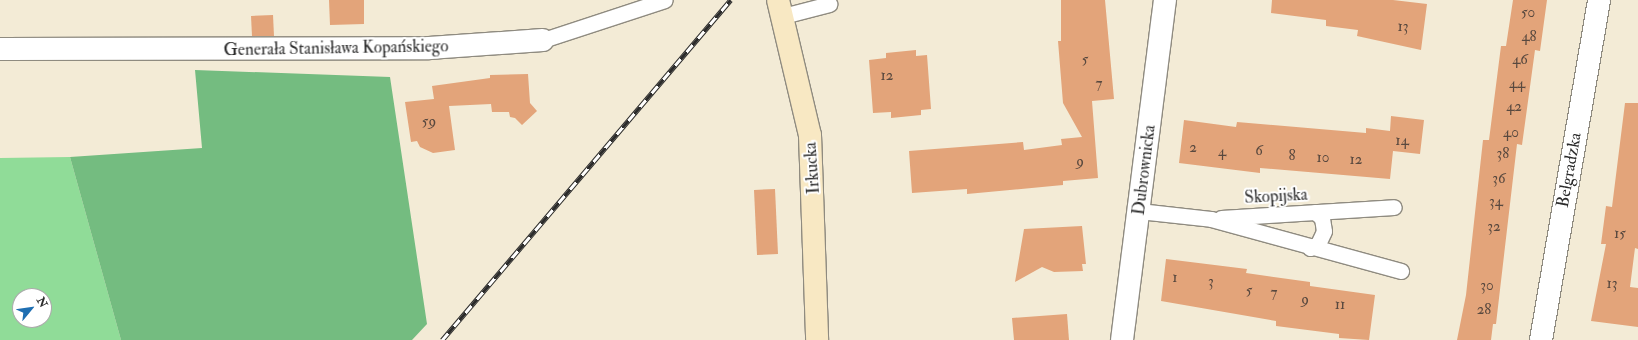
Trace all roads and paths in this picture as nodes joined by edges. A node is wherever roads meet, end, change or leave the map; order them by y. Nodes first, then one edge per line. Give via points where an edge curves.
1 (665, 0) edge
2 (1165, 0) edge
3 (1599, 0) edge
4 (829, 4) dead end
5 (780, 8) edge
6 (543, 40) joint
7 (0, 49) edge
8 (1394, 207) dead end
9 (1139, 211) junction
10 (1315, 212) junction
11 (1211, 219) junction
12 (1310, 248) junction
13 (1401, 271) dead end
14 (817, 340) edge
15 (1122, 340) edge
16 (1541, 340) edge

1 - 6 lane, Generała Stanisława Kopańskiego
2 - 9 street, Dubrownicka
3 - 16 street, Belgradzka
4 - 5 lane
5 - 14 street, Irkucka via 810,135
6 - 7 street, Generała Stanisława Kopańskiego via 429,48
8 - 10 lane
9 - 11 lane, Skopijska
9 - 15 street, Dubrownicka
10 - 11 lane, Skopijska
10 - 12 lane, Skopijska via 1322,218 1324,230 1318,244
11 - 12 lane, Skopijska
12 - 13 lane

